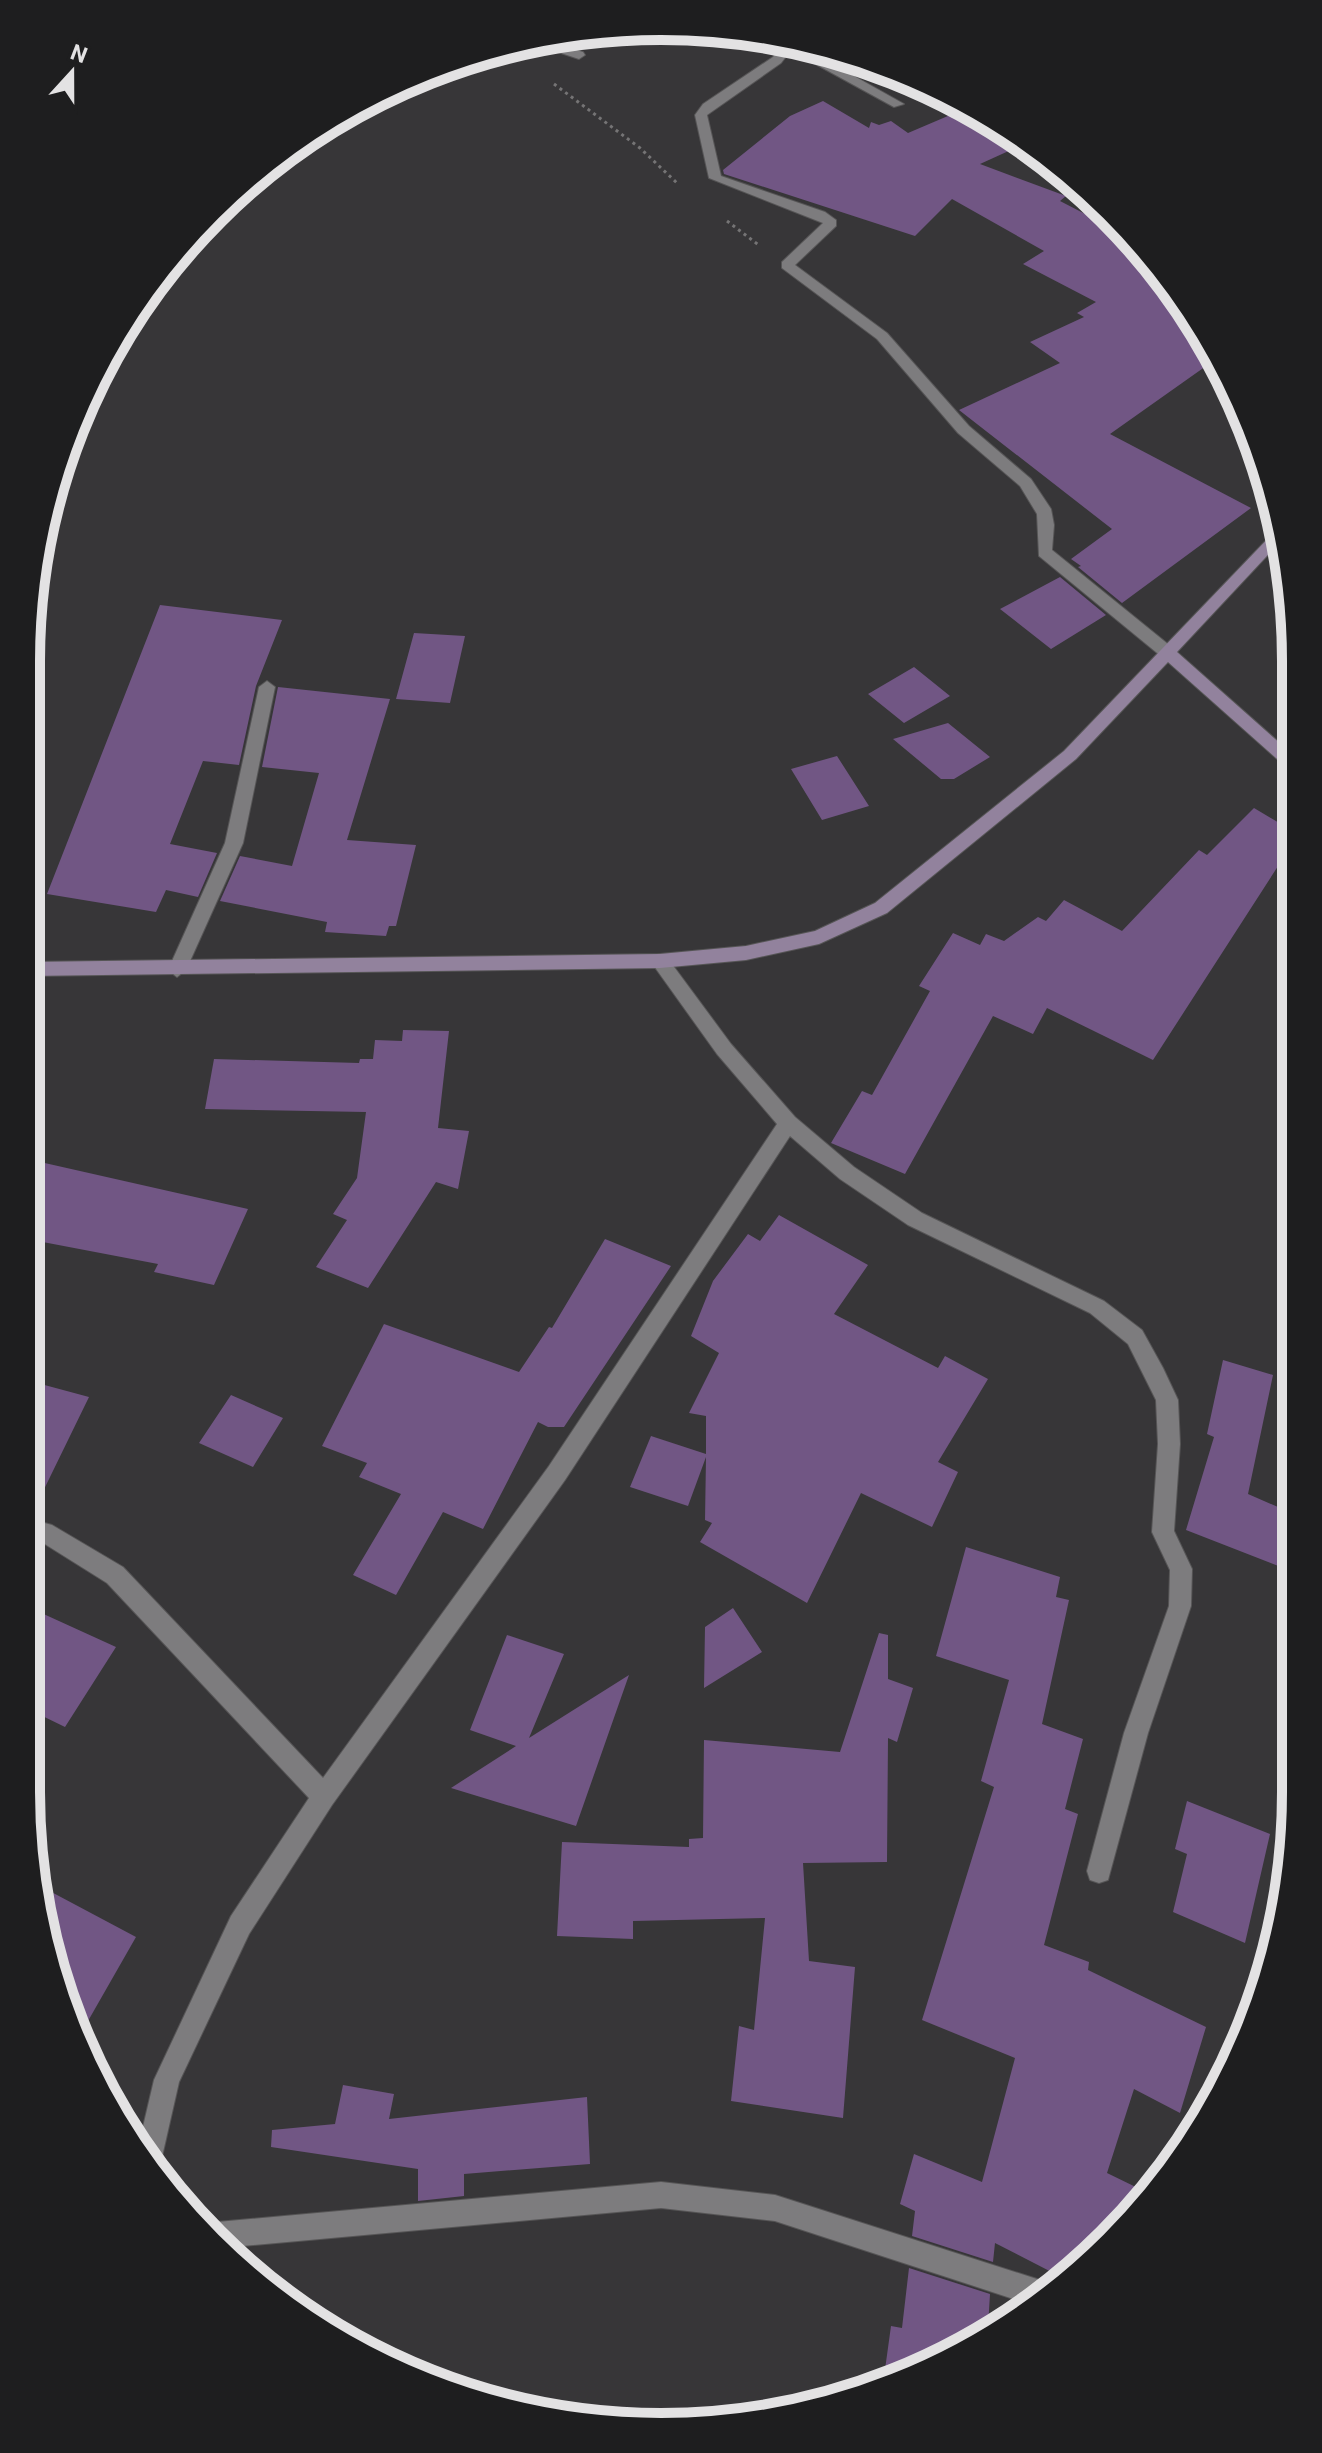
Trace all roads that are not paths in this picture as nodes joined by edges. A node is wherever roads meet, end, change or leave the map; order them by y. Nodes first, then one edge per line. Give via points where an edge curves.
1 (558, 49) edge
2 (783, 52) edge
3 (579, 55) dead end
4 (819, 60) edge
5 (898, 104) dead end
6 (1271, 543) edge
7 (1168, 653) junction
8 (267, 687) dead end
9 (1282, 754) edge
10 (660, 961) junction
11 (40, 969) edge
12 (177, 970) junction
13 (788, 1123) junction
14 (40, 1531) edge
15 (324, 1797) junction
16 (1099, 1871) dead end
17 (151, 2146) edge
18 (225, 2234) edge
19 (1031, 2291) edge

1 - 3 street
2 - 7 street via 701,115 715,178 831,223 787,265 893,347 953,418 1025,483 1042,509 1044,552
4 - 5 street
6 - 7 street
7 - 9 street
7 - 10 street via 1070,755 881,908 819,937 746,953
8 - 12 street via 234,843
10 - 12 street
10 - 13 street via 724,1049
11 - 12 street
13 - 15 street via 557,1473
13 - 16 street via 847,1173 915,1219 1097,1307 1135,1337 1167,1400 1163,1532 1181,1569 1180,1606 1136,1733
14 - 15 street via 115,1575
15 - 17 street via 240,1925 167,2080
18 - 19 street via 661,2195 775,2208

